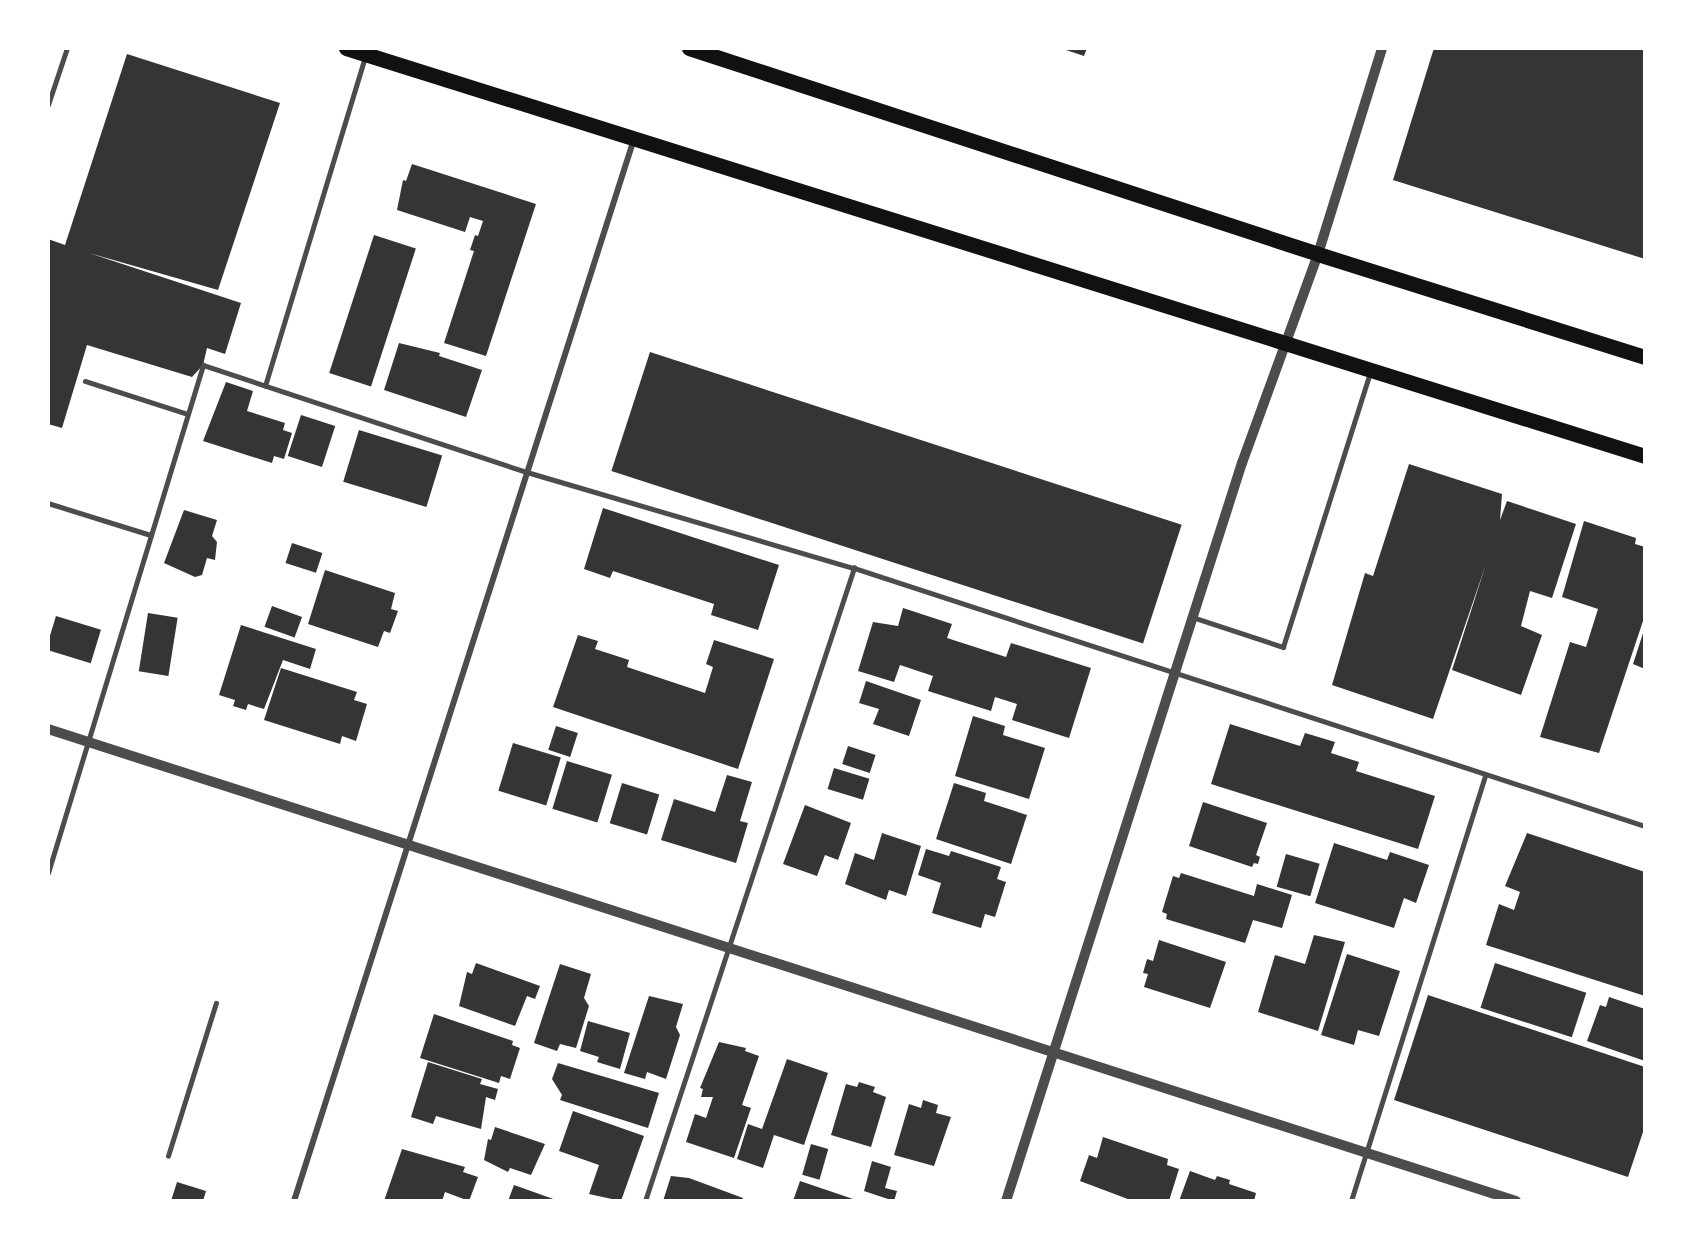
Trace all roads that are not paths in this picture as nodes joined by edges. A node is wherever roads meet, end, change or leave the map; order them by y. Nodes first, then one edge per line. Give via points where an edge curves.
1 (67, 48) edge
2 (346, 48) edge
3 (689, 48) edge
4 (1382, 48) edge
5 (366, 55) junction
6 (48, 105) edge
7 (635, 136) junction
8 (1318, 254) junction
9 (1285, 345) junction
10 (1645, 357) edge
11 (1371, 371) junction
12 (85, 381) dead end
13 (265, 386) junction
14 (188, 414) junction
15 (1645, 456) edge
16 (528, 472) junction
17 (48, 502) edge
18 (151, 535) junction
19 (854, 568) junction
20 (1192, 617) junction
21 (1174, 672) junction
22 (48, 729) edge
23 (88, 742) junction
24 (1485, 776) junction
25 (1645, 826) edge
26 (409, 845) junction
27 (48, 873) edge
28 (728, 948) junction
29 (216, 1003) dead end
30 (1055, 1052) junction
31 (1366, 1153) junction
32 (168, 1156) dead end
33 (294, 1201) edge
34 (645, 1201) edge
35 (1006, 1201) edge
36 (1351, 1201) edge
37 (1516, 1201) edge

1 - 6 lane
2 - 5 main road
3 - 8 main road
4 - 8 street
5 - 7 main road
5 - 13 lane
7 - 9 main road
7 - 16 street
8 - 9 street
8 - 10 main road
9 - 11 main road
9 - 20 street
11 - 15 main road
11 - 20 lane via 1283,647
12 - 14 lane
13 - 14 lane via 203,365
13 - 16 lane
14 - 18 lane
16 - 19 lane
16 - 26 street
17 - 18 lane
18 - 23 lane
19 - 21 lane
19 - 28 lane
20 - 21 street
21 - 24 lane
21 - 30 street
22 - 23 street
23 - 26 street
23 - 27 lane
24 - 25 lane
24 - 31 lane
26 - 28 street
26 - 33 street
28 - 30 street
28 - 34 lane
29 - 32 lane
30 - 31 street
30 - 35 street
31 - 36 lane
31 - 37 street

